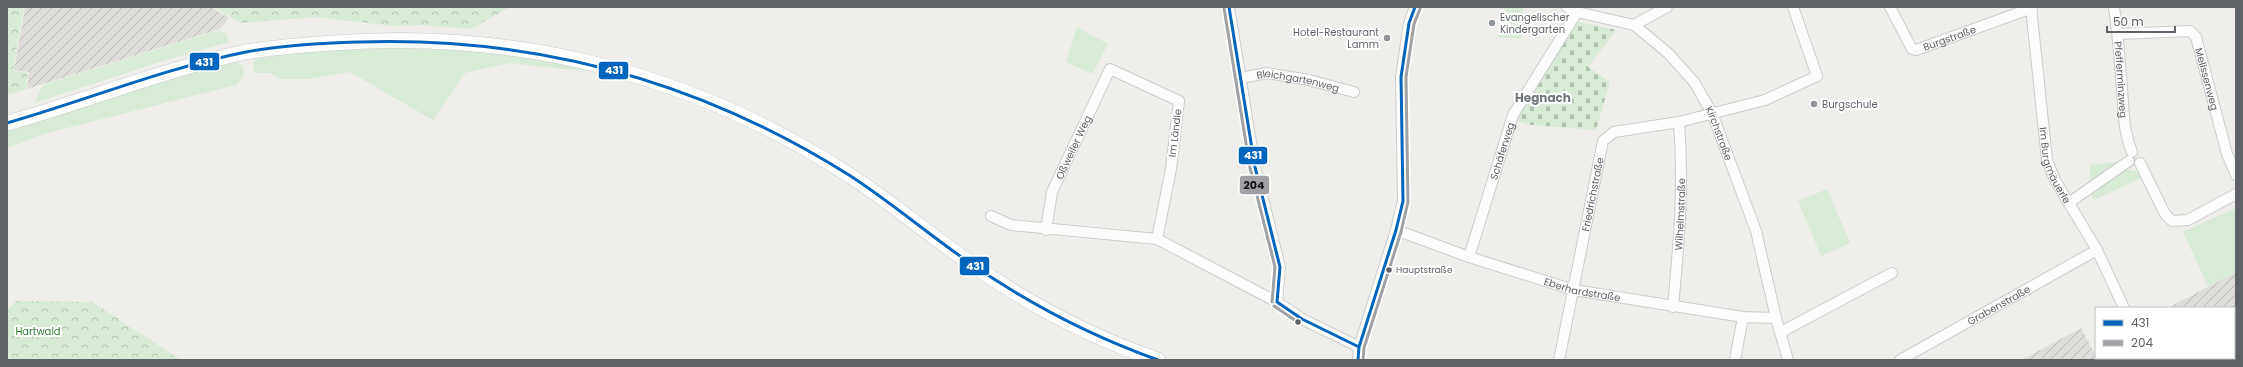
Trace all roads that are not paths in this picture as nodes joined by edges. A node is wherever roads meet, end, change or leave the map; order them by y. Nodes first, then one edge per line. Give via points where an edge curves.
1 (1229, 7) edge
2 (1416, 7) edge
3 (1567, 7) edge
4 (1667, 7) edge
5 (1793, 7) edge
6 (1890, 7) edge
7 (2114, 7) edge
8 (2031, 8) edge
9 (1577, 12) junction
10 (1634, 25) junction
11 (2118, 34) junction
12 (1110, 69) joint
13 (1242, 78) junction
14 (1354, 92) dead end
15 (1712, 113) junction
16 (1679, 122) junction
17 (7, 123) edge
18 (2130, 157) junction
19 (2236, 175) edge
20 (2236, 194) edge
21 (2070, 202) junction
22 (991, 216) dead end
23 (1046, 230) junction
24 (1396, 230) junction
25 (1157, 240) junction
26 (2097, 250) junction
27 (1469, 257) junction
28 (1892, 273) dead end
29 (1574, 290) junction
30 (1277, 302) junction
31 (1674, 307) junction
32 (2124, 307) edge
33 (1743, 317) junction
34 (1776, 318) junction
35 (1781, 332) junction
36 (1359, 347) junction
37 (1158, 360) edge
38 (1358, 360) edge
39 (1559, 360) edge
40 (1735, 360) edge
41 (1788, 360) edge
42 (1900, 360) edge

1 - 13 street
2 - 24 street via 1409,23 1401,77 1403,201
3 - 9 street, Kirchstraße
4 - 10 street
5 - 15 street, Friedrichstraße via 1817,76 1766,100
6 - 8 street, Burgstraße via 1912,49 1916,50
7 - 11 street, Pfefferminzweg
8 - 21 street, Im Burgmäuerle via 2047,160 2055,180
9 - 10 street, Kirchstraße
9 - 27 street, Schäferweg via 1513,115
10 - 15 street, Kirchstraße via 1668,53 1694,82
11 - 18 street, Pfefferminzweg via 2123,118
11 - 19 street, Melissenweg via 2190,31 2196,37 2227,154
12 - 23 street, Oßweiler Weg via 1052,192
12 - 25 street, Im Ländle via 1179,101 1171,169
13 - 14 street, Bleichgartenweg via 1267,73 1309,80
13 - 30 street via 1255,167 1280,267
15 - 16 street, Friedrichstraße
15 - 34 street, Kirchstraße via 1756,231
16 - 29 street, Friedrichstraße via 1614,132 1603,141
16 - 31 street, Wilhelmstraße via 1682,168
17 - 37 main road via 155,75 258,50 359,41 423,40 469,42 554,53 642,77 701,99 789,138 850,175 967,262 1040,308 1091,334
18 - 20 street, Pfefferminzweg via 2140,154 2140,163 2165,214 2172,221 2188,220
18 - 21 street
21 - 26 street, Im Burgmäuerle
22 - 23 street via 1011,225
23 - 25 street
24 - 27 street, Eberhardstraße
24 - 36 street
25 - 30 street
26 - 32 street, Im Burgmäuerle
26 - 42 street, Grabenstraße
27 - 29 street, Eberhardstraße
28 - 35 street
29 - 31 street, Eberhardstraße
29 - 39 street, Friedrichstraße
30 - 36 street via 1302,319
31 - 33 street, Eberhardstraße
33 - 34 street, Eberhardstraße
33 - 40 street
34 - 35 street, Kirchstraße
35 - 41 street, Kirchstraße
36 - 38 street

